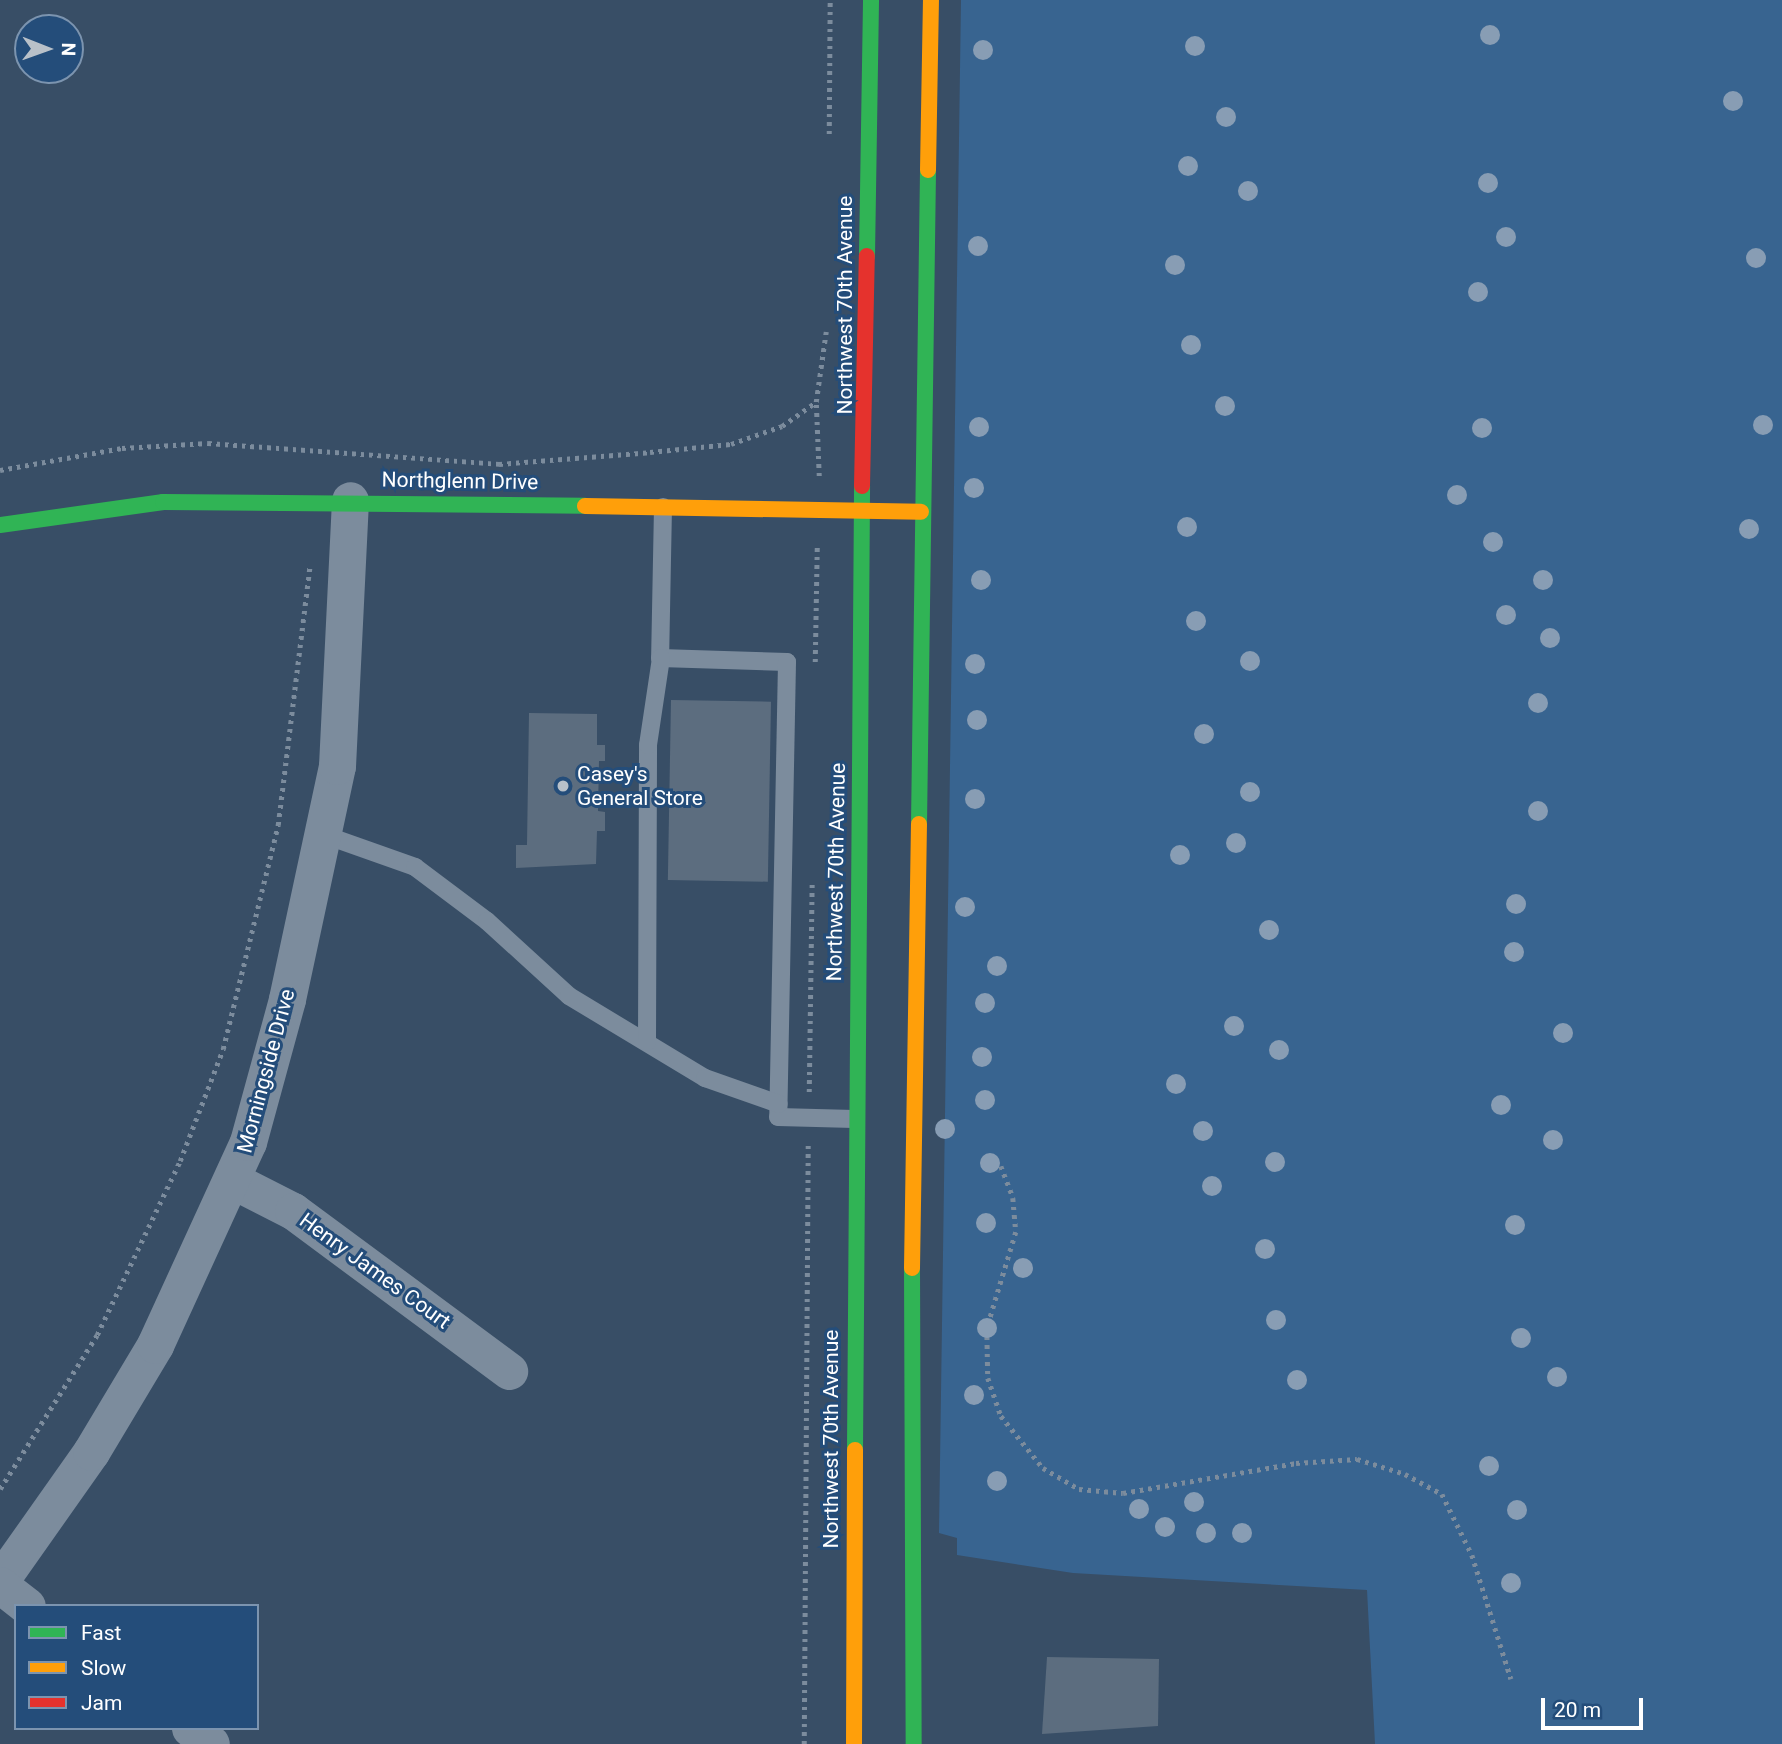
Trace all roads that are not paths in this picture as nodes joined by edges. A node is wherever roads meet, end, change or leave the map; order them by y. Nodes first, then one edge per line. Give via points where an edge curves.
1 (871, 0) edge
2 (931, 0) edge
3 (350, 500) junction
4 (663, 507) junction
5 (865, 511) junction
6 (921, 512) junction
7 (0, 525) edge
8 (661, 658) junction
9 (322, 834) junction
10 (647, 1042) junction
11 (779, 1104) junction
12 (854, 1119) junction
13 (234, 1181) junction
14 (509, 1371) dead end
15 (0, 1583) edge
16 (25, 1604) edge
17 (193, 1730) edge
18 (211, 1744) edge
19 (854, 1744) edge
20 (914, 1744) edge

1 - 5 main road, Northwest 70th Avenue
2 - 6 main road
3 - 4 main road, Northglenn Drive
3 - 7 main road, Northglenn Drive via 163,502
3 - 9 street, Morningside Drive via 346,668 337,766
4 - 5 main road, Northglenn Drive
4 - 8 lane
5 - 6 main road, Northglenn Drive
5 - 12 main road, Northwest 70th Avenue
6 - 20 main road via 910,1385
8 - 10 lane via 648,745
8 - 11 lane via 787,662
9 - 10 lane via 415,867 487,920 569,996
9 - 13 street, Morningside Drive via 287,999
10 - 11 lane via 705,1078
11 - 12 lane via 778,1117
12 - 19 main road, Northwest 70th Avenue
13 - 14 street, Henry James Court via 293,1211
13 - 15 street, Morningside Drive via 155,1345 91,1452
15 - 16 street
17 - 18 street

